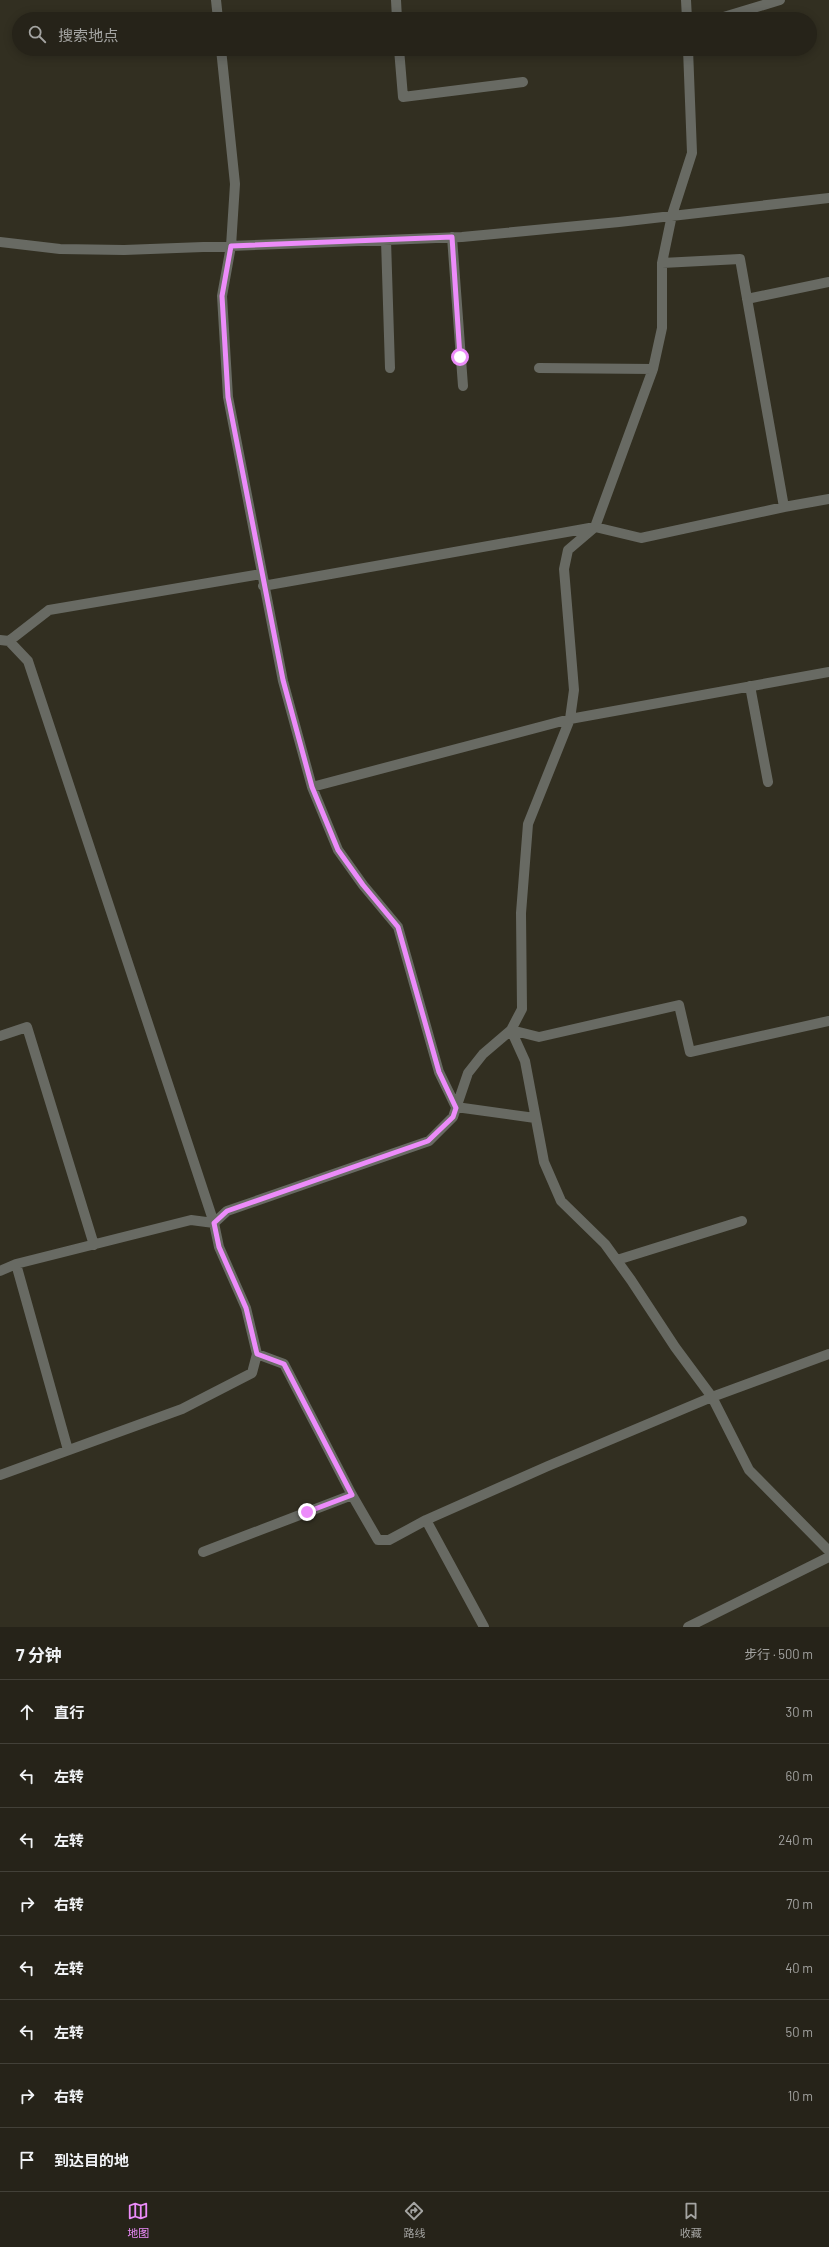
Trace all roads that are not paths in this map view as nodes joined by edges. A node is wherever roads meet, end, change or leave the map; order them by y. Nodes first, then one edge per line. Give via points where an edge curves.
1 (216, 0) edge
2 (396, 0) edge
3 (686, 0) edge
4 (780, 0) edge
5 (217, 12) edge
6 (397, 12) edge
7 (687, 12) edge
8 (740, 12) edge
9 (222, 56) edge
10 (400, 56) edge
11 (688, 56) edge
12 (523, 82) dead end
13 (829, 198) edge
14 (672, 215) junction
15 (452, 237) junction
16 (386, 240) junction
17 (0, 242) edge
18 (231, 246) junction
19 (662, 263) junction
20 (829, 282) edge
21 (747, 299) junction
22 (390, 368) dead end
23 (538, 368) dead end
24 (653, 369) junction
25 (462, 386) dead end
26 (829, 499) edge
27 (784, 507) junction
28 (595, 527) junction
29 (261, 574) junction
30 (264, 586) junction
31 (4, 641) edge
32 (829, 672) edge
33 (750, 686) junction
34 (570, 719) junction
35 (768, 782) dead end
36 (312, 787) junction
37 (829, 1021) edge
38 (511, 1030) junction
39 (0, 1036) edge
40 (456, 1108) junction
41 (535, 1118) junction
42 (742, 1221) dead end
43 (214, 1223) junction
44 (94, 1245) junction
45 (616, 1260) junction
46 (16, 1264) junction
47 (0, 1271) edge
48 (257, 1354) junction
49 (829, 1354) edge
50 (712, 1397) junction
51 (68, 1450) junction
52 (0, 1475) edge
53 (352, 1495) junction
54 (426, 1520) junction
55 (829, 1551) edge
56 (203, 1552) dead end
57 (829, 1557) edge
58 (484, 1627) edge
59 (688, 1627) edge

1 - 5 street
2 - 6 street
3 - 7 street
4 - 8 street
9 - 18 street via 235,184
10 - 12 street via 403,97
11 - 14 street via 692,153
13 - 14 street
14 - 15 street
14 - 19 street
15 - 16 street
15 - 25 street
16 - 18 street
16 - 22 street
17 - 18 street via 60,249 124,250
18 - 29 street via 222,296 228,397
19 - 21 street via 740,259
19 - 24 street via 662,328
20 - 21 street
21 - 27 street
23 - 24 street
24 - 28 street
26 - 27 street
27 - 28 street via 641,538
28 - 30 street
28 - 34 street via 568,550 564,569 574,690
29 - 30 street
29 - 31 street via 49,610
30 - 36 street via 283,680
31 - 43 street via 28,661
32 - 33 street
33 - 34 street
33 - 35 street
34 - 36 street
34 - 38 street via 528,824 521,913 522,1009
36 - 40 street via 338,850 398,927 439,1072
37 - 38 street via 690,1052 679,1005 539,1038
38 - 40 street via 483,1054 468,1073
38 - 41 street via 525,1061
39 - 44 street via 27,1027
40 - 41 street
40 - 43 street via 453,1117 428,1141 227,1211
41 - 45 street via 544,1162 561,1201 605,1244
42 - 45 street
43 - 44 street via 191,1220
43 - 48 street via 219,1247 246,1308
44 - 46 street
45 - 50 street
46 - 47 street
46 - 51 street
48 - 51 street via 252,1373 182,1409
48 - 53 street via 284,1364
49 - 50 street
50 - 54 street
50 - 55 street via 748,1470
51 - 52 street
53 - 54 street via 378,1540 389,1540
53 - 56 street
54 - 58 street
57 - 59 street

